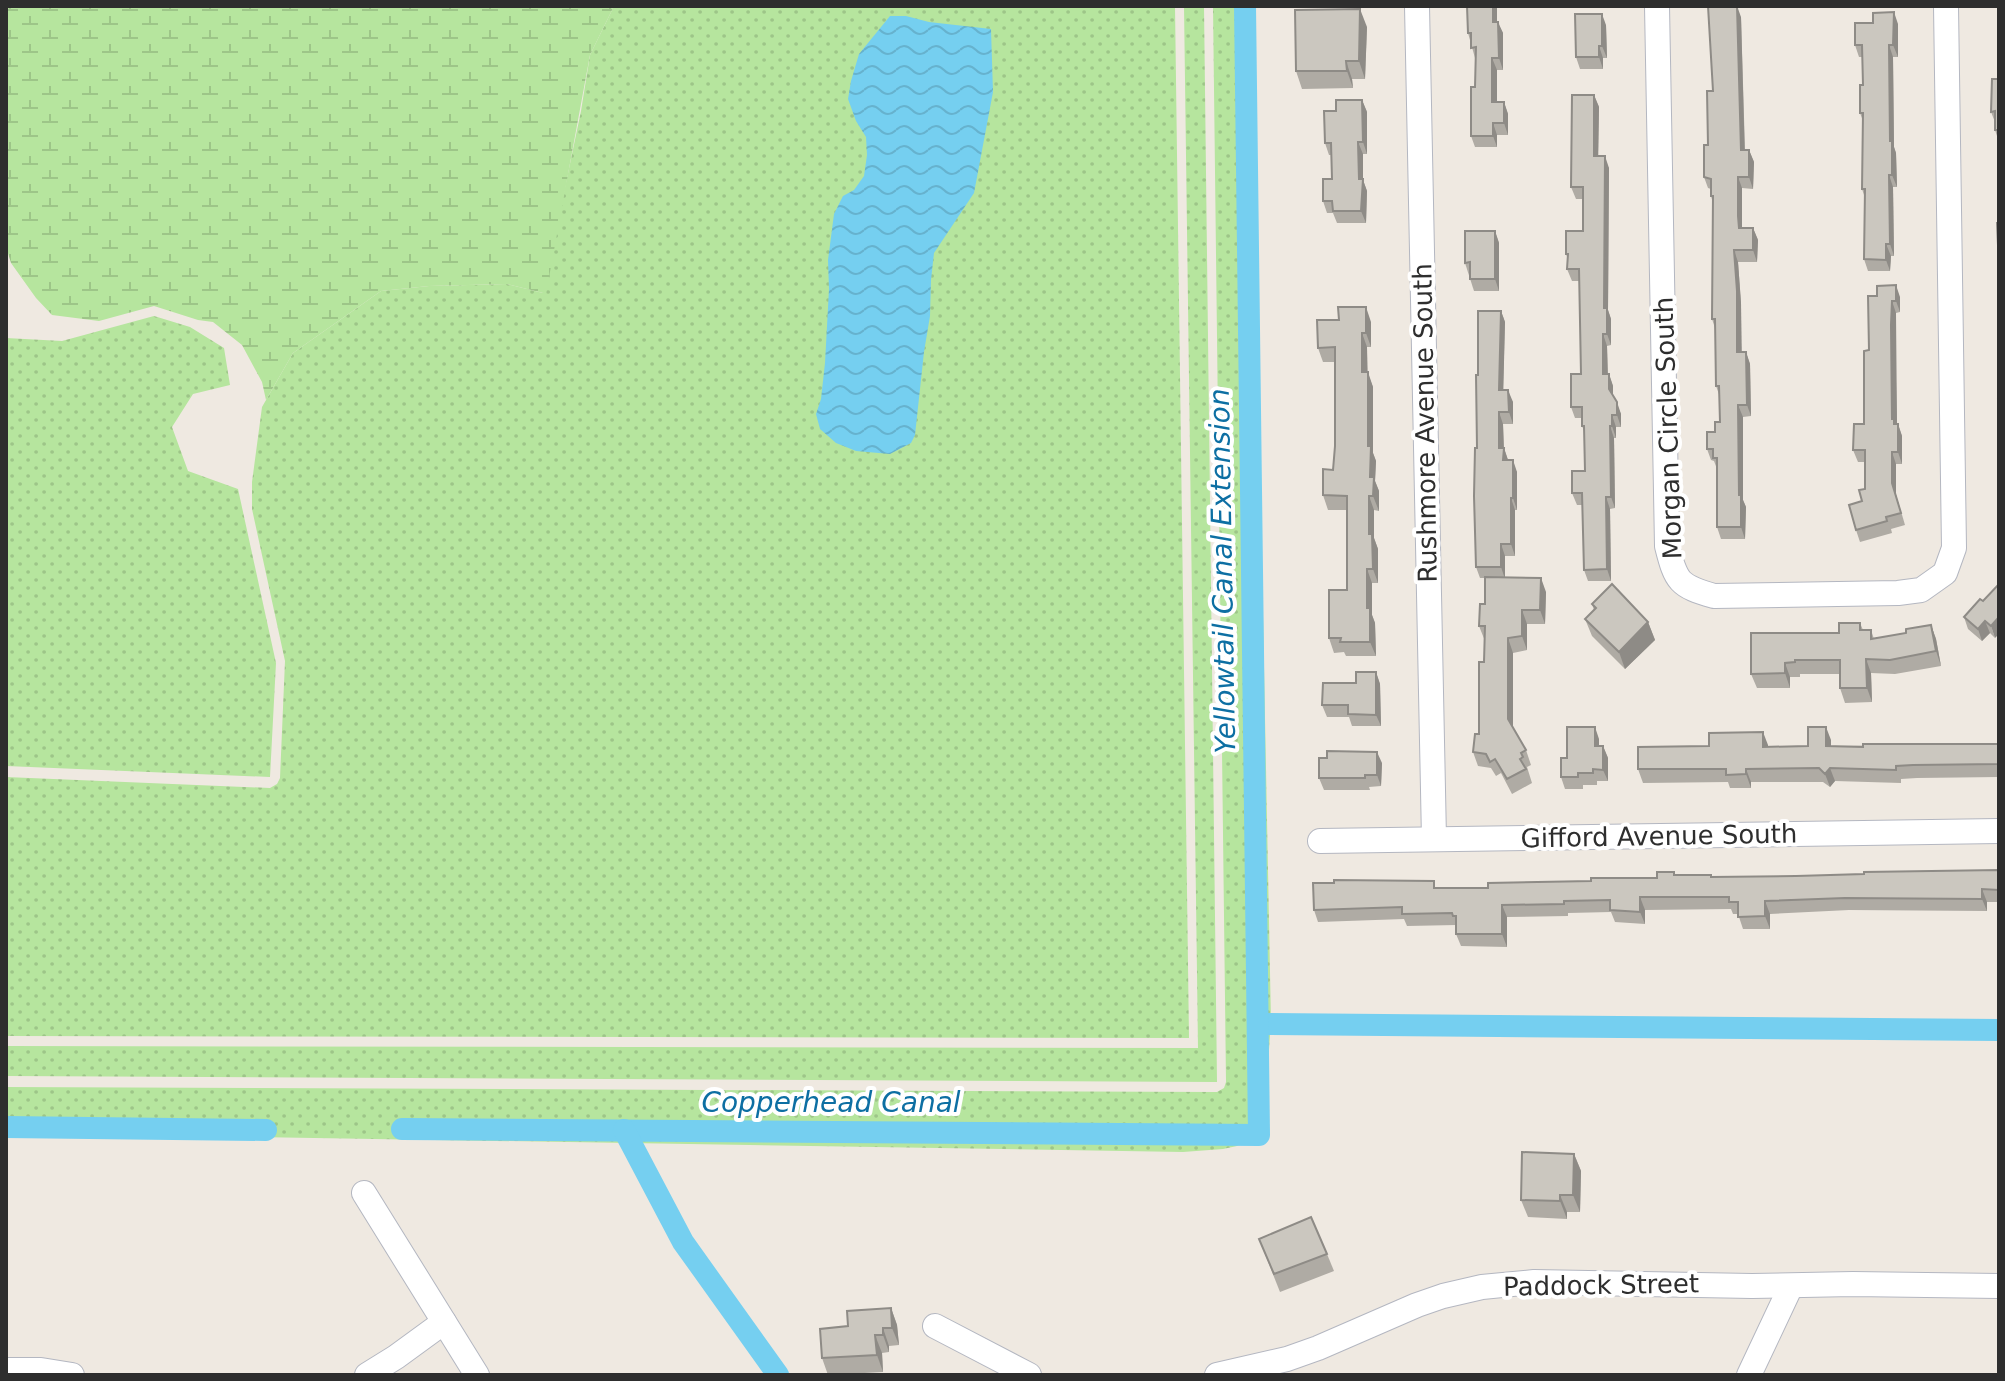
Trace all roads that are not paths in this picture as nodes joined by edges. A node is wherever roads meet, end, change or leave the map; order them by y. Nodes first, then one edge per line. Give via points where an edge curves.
1 (1417, 6) edge
2 (1657, 6) edge
3 (1946, 6) edge
4 (1999, 831) edge
5 (1434, 839) junction
6 (1320, 841) dead end
7 (364, 1193) dead end
8 (1791, 1286) junction
9 (1999, 1286) edge
10 (444, 1322) junction
11 (935, 1326) dead end
12 (6, 1370) edge
13 (72, 1375) edge
14 (367, 1375) edge
15 (477, 1375) edge
16 (1029, 1375) edge
17 (1217, 1375) edge
18 (1749, 1375) edge

1 - 5 street, Rushmore Avenue South
2 - 3 street, Morgan Circle South via 1667,546 1673,572 1681,581 1714,596 1898,593 1921,590 1945,573 1954,548
4 - 5 street, Gifford Avenue South
5 - 6 street, Gifford Avenue South
7 - 10 street
8 - 9 street, Paddock Street
8 - 17 street, Paddock Street via 1534,1282 1482,1287 1417,1305 1287,1359
8 - 18 street
10 - 14 street
10 - 15 street
11 - 16 street
12 - 13 street

